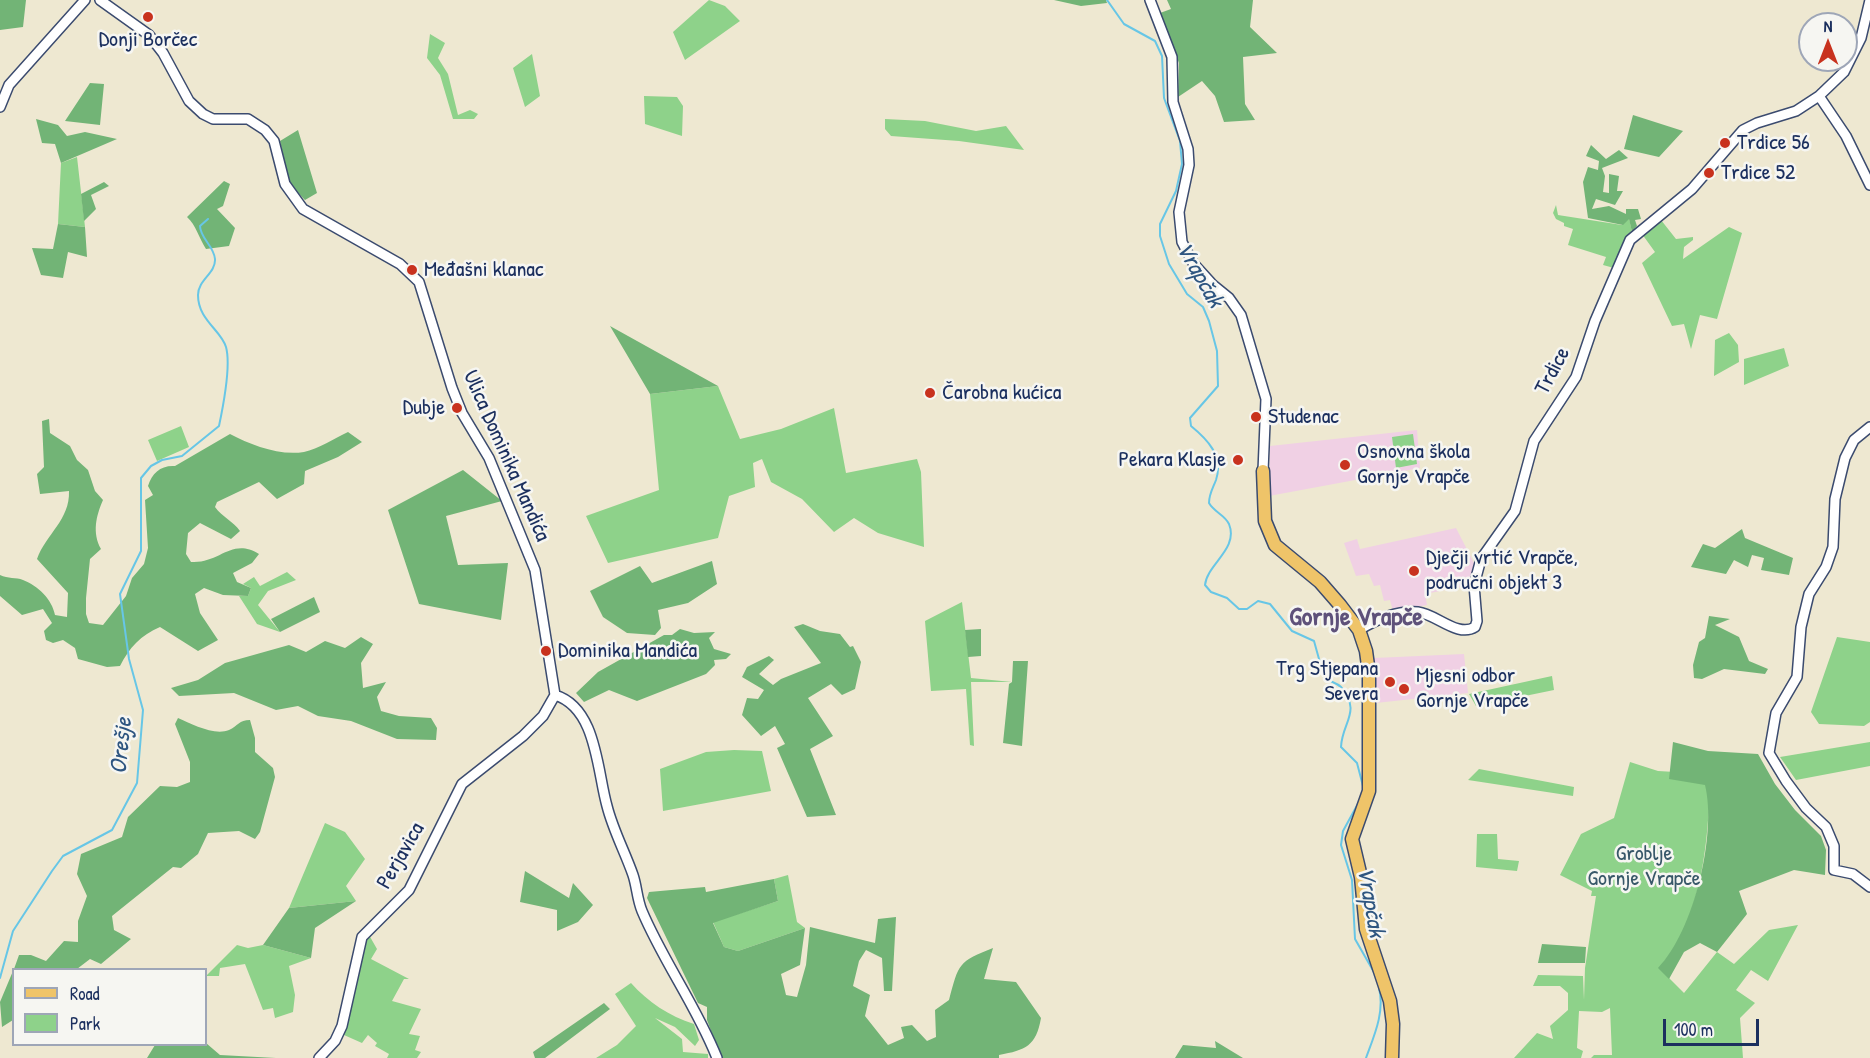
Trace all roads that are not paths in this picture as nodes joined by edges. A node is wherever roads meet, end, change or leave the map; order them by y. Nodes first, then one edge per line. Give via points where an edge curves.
1 (85, 0) edge
2 (100, 0) edge
3 (1150, 0) edge
4 (1870, 0) edge
5 (1819, 96) junction
6 (0, 107) edge
7 (1870, 181) edge
8 (1870, 427) edge
9 (1263, 471) joint
10 (1359, 630) junction
11 (555, 695) junction
12 (1870, 887) edge
13 (319, 1058) edge
14 (717, 1058) edge
15 (1392, 1058) edge

1 - 6 street via 9,85
2 - 11 street, Ulica Dominika Mandića via 149,34 196,109 213,119 248,119 265,130 274,141 285,184 303,209 400,264 419,282 462,413 489,458 535,570
3 - 9 street via 1172,57 1173,102 1188,149 1189,165 1179,212 1182,242 1192,262 1241,315 1266,399
4 - 5 street via 1861,38 1849,64
5 - 7 street via 1842,128
5 - 10 street, Trdice via 1788,115 1743,130 1692,189 1630,240 1576,377 1534,441 1515,511 1480,559 1474,585 1475,627 1461,630 1426,614 1409,612 1377,620
8 - 12 street via 1854,440 1845,458 1835,498 1833,547 1809,594 1801,627 1797,677 1776,713 1769,753 1806,808 1826,827 1834,846 1834,870 1853,874
9 - 10 main road via 1265,521 1275,545 1320,582
10 - 15 main road via 1368,663 1369,791 1352,839 1361,877 1366,929 1390,1001
11 - 13 street, Perjavica via 543,716 523,736 462,784 409,890 362,937 342,1026 335,1041
11 - 14 street via 574,708 587,727 607,807 641,909

